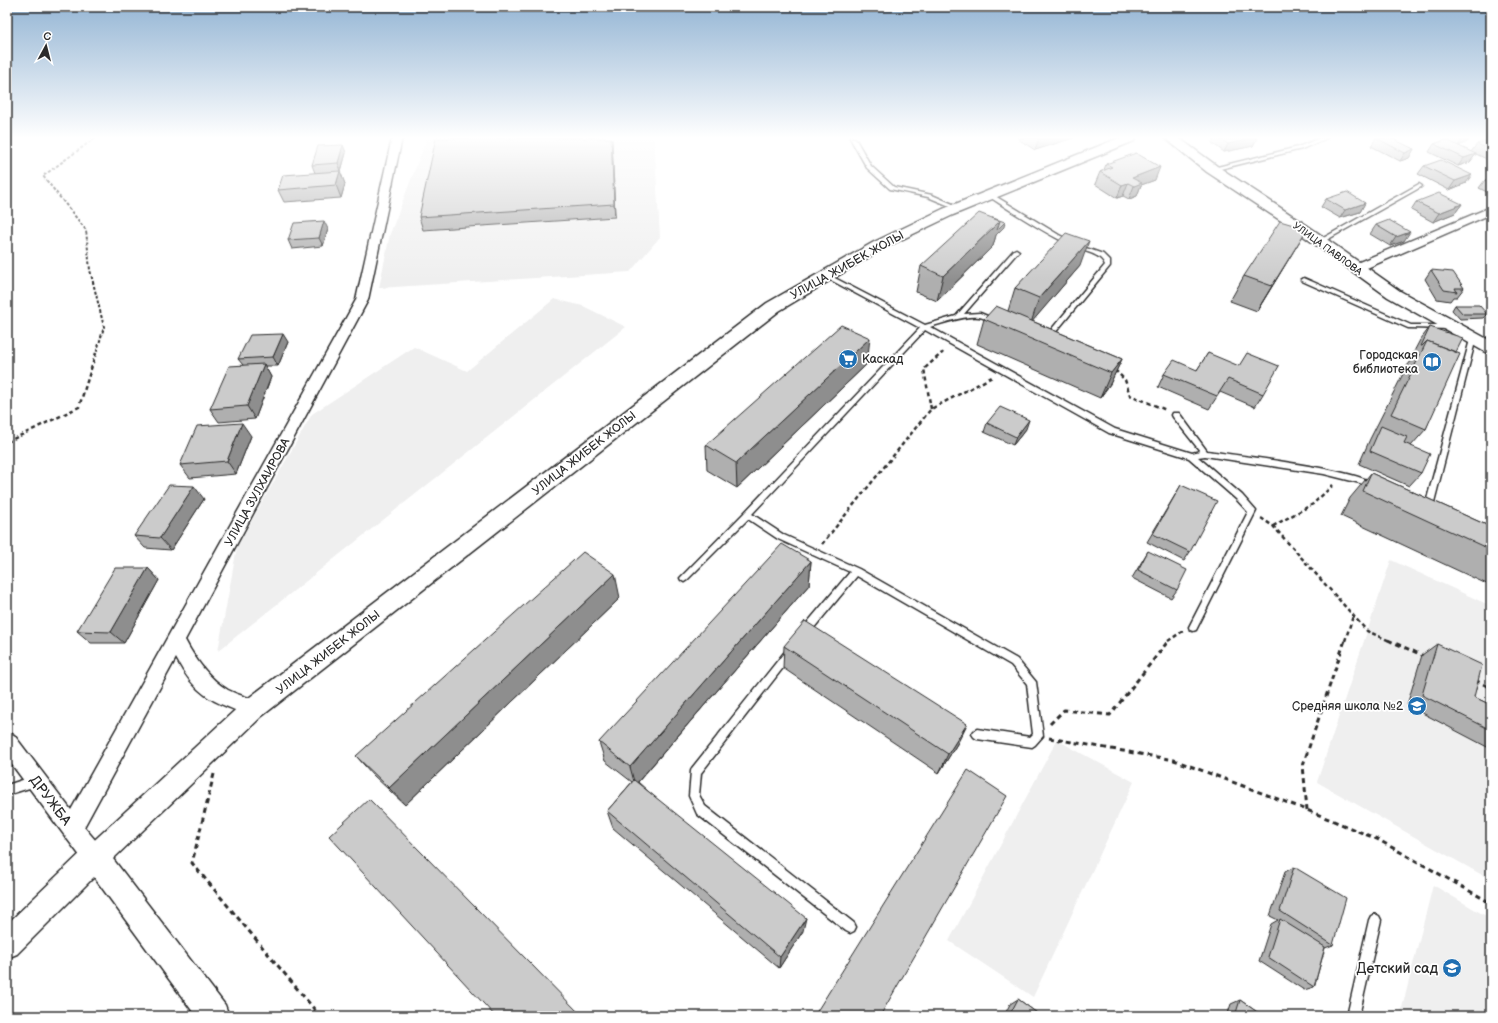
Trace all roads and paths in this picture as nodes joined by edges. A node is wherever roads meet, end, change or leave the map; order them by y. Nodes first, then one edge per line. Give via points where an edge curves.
1 (52, 186) edge
2 (387, 186) edge
3 (890, 186) edge
4 (1013, 186) edge
5 (1237, 186) edge
6 (1419, 186) dead end
7 (990, 195) junction
8 (959, 208) junction
9 (1491, 210) edge
10 (1320, 242) junction
11 (1016, 251) dead end
12 (1356, 268) junction
13 (827, 276) junction
14 (1304, 280) dead end
15 (958, 317) junction
16 (1002, 323) edge
17 (924, 326) junction
18 (1452, 327) junction
19 (1038, 337) edge
20 (1473, 338) junction
21 (1046, 339) junction
22 (1053, 342) edge
23 (953, 344) junction
24 (1491, 348) edge
25 (1110, 366) edge
26 (1003, 372) junction
27 (931, 409) junction
28 (1176, 414) joint
29 (7, 442) edge
30 (1206, 453) junction
31 (1192, 456) junction
32 (1339, 475) junction
33 (1382, 490) edge
34 (1252, 511) junction
35 (1428, 512) edge
36 (746, 515) junction
37 (1273, 526) junction
38 (815, 552) junction
39 (856, 571) junction
40 (684, 578) dead end
41 (1353, 616) junction
42 (1193, 627) joint
43 (176, 640) junction
44 (1429, 658) dead end
45 (1470, 678) edge
46 (1491, 688) edge
47 (254, 708) junction
48 (977, 734) dead end
49 (1038, 736) junction
50 (7, 742) edge
51 (214, 770) dead end
52 (36, 780) junction
53 (7, 790) edge
54 (1307, 810) junction
55 (72, 829) junction
56 (95, 857) junction
57 (1491, 903) edge
58 (1375, 920) dead end
59 (850, 927) dead end
60 (7, 944) edge
61 (214, 1016) edge
62 (320, 1016) edge
63 (1353, 1016) edge

1 - 29 path via 86,230 90,270 104,327 79,407
2 - 43 street, УЛИЦА ЗУЛХАИРОВА via 362,300
3 - 8 lane via 930,196
4 - 7 street, УЛИЦА ЖИБЕК ЖОЛЫ
5 - 10 street, УЛИЦА ПАВЛОВА
6 - 10 lane
7 - 8 street, УЛИЦА ЖИБЕК ЖОЛЫ
7 - 21 lane via 1061,238 1104,256 1107,260 1108,265
8 - 13 street, УЛИЦА ЖИБЕК ЖОЛЫ via 879,245
9 - 12 street
10 - 12 street, УЛИЦА ПАВЛОВА
11 - 15 lane
12 - 18 street, УЛИЦА ПАВЛОВА via 1394,294
13 - 17 lane
13 - 47 street, УЛИЦА ЖИБЕК ЖОЛЫ via 772,307
14 - 18 lane via 1410,327
15 - 16 lane via 980,315
15 - 17 lane
17 - 23 lane
17 - 36 lane
18 - 20 street, УЛИЦА ПАВЛОВА
19 - 21 lane
20 - 24 street, УЛИЦА ПАВЛОВА
20 - 35 lane
21 - 22 lane
23 - 26 lane
23 - 27 path via 924,369
25 - 28 path via 1125,380 1130,395
26 - 27 path
26 - 31 lane via 1112,431
27 - 38 path
28 - 30 lane
30 - 31 lane
30 - 32 lane
31 - 34 lane
32 - 33 lane via 1362,480
32 - 37 path via 1334,484 1313,504
34 - 37 path
34 - 42 lane
36 - 38 lane via 781,537
36 - 40 lane
37 - 41 path
38 - 39 lane
39 - 49 lane via 1014,662 1031,682
39 - 59 lane via 696,771 694,796 701,810
41 - 44 path via 1367,630
41 - 54 path via 1304,766
42 - 49 path via 1171,638 1110,715 1064,710
43 - 47 street via 196,675 221,695
43 - 55 street, УЛИЦА ЗУЛХАИРОВА
45 - 46 path
47 - 56 street, УЛИЦА ЖИБЕК ЖОЛЫ
48 - 49 lane via 1032,742
49 - 54 path via 1174,760
50 - 52 street, ДРУЖБА
51 - 62 path via 192,863
52 - 53 lane
52 - 55 street, ДРУЖБА
54 - 57 path via 1377,839
55 - 56 street, ДРУЖБА
56 - 60 street, УЛИЦА ЖИБЕК ЖОЛЫ
56 - 61 street
58 - 63 lane

